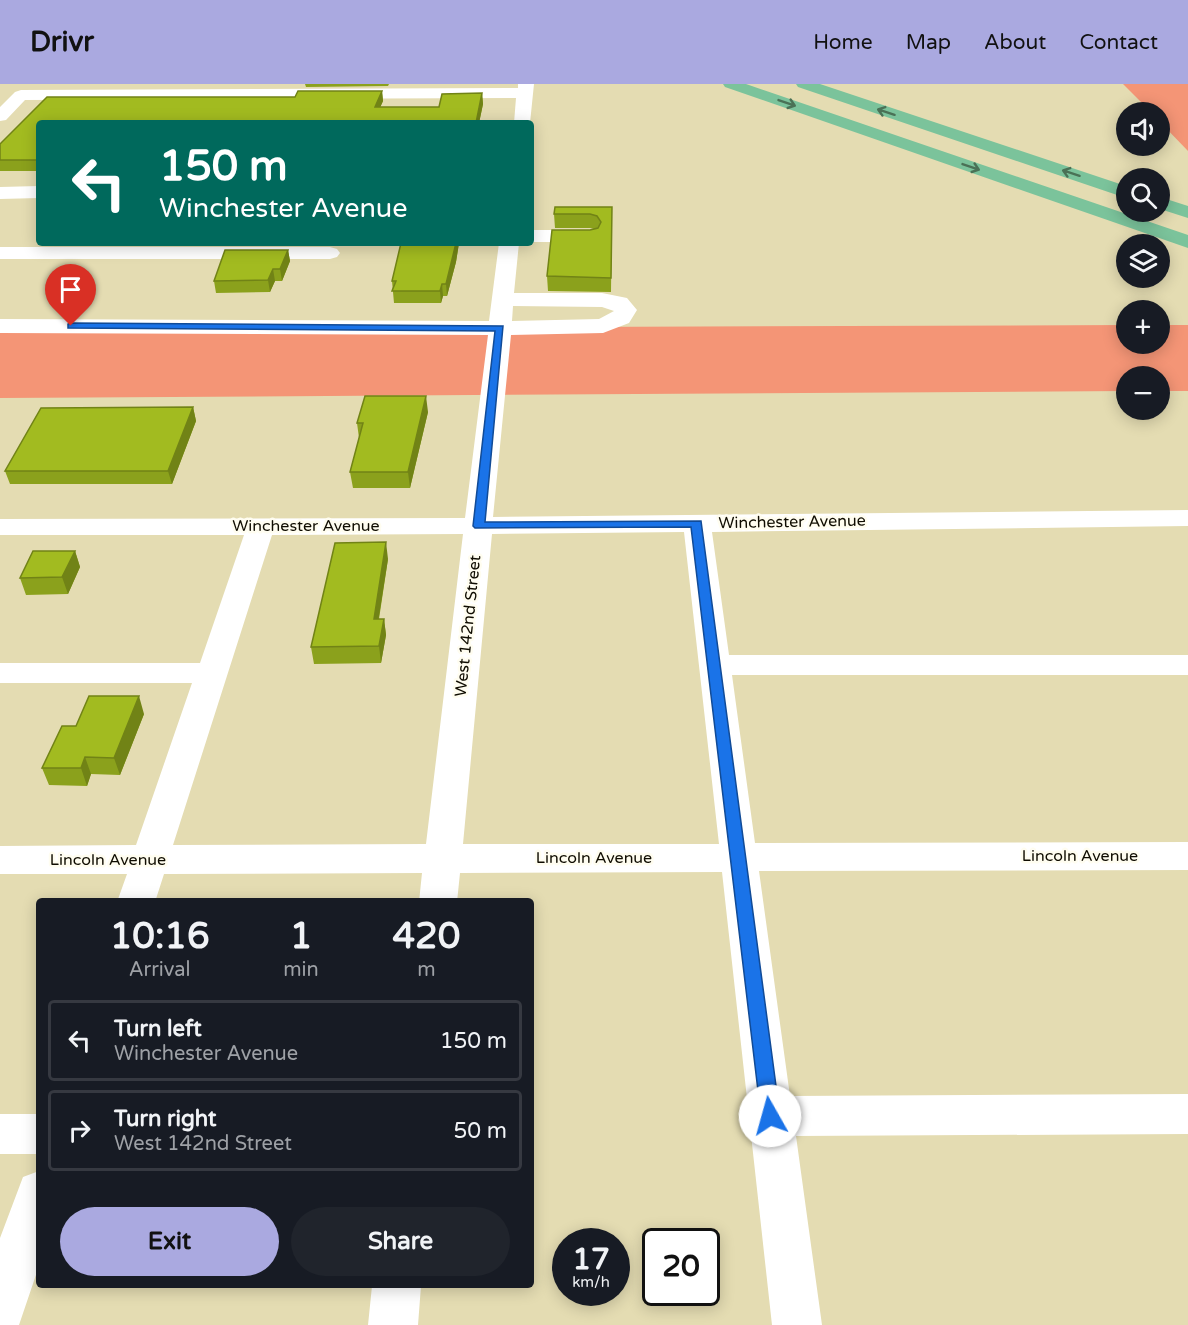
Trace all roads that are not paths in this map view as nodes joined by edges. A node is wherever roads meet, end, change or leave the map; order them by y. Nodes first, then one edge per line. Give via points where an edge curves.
1 (731, 84) edge
2 (804, 84) edge
3 (526, 88) edge
4 (0, 116) edge
5 (522, 120) edge
6 (1116, 189) edge
7 (0, 192) edge
8 (36, 192) edge
9 (1170, 206) edge
10 (1188, 212) edge
11 (534, 236) edge
12 (589, 236) edge
13 (1188, 242) edge
14 (509, 246) edge
15 (0, 253) edge
16 (330, 253) dead end
17 (503, 299) junction
18 (0, 326) edge
19 (500, 328) junction
20 (1188, 518) edge
21 (697, 523) junction
22 (261, 526) junction
23 (479, 526) junction
24 (0, 527) edge
25 (714, 665) junction
26 (1188, 665) edge
27 (0, 673) edge
28 (212, 673) junction
29 (1188, 856) edge
30 (738, 858) junction
31 (443, 859) junction
32 (0, 860) edge
33 (150, 860) junction
34 (137, 898) edge
35 (438, 898) edge
36 (1188, 1114) edge
37 (770, 1116) junction
38 (0, 1134) edge
39 (36, 1134) edge
40 (36, 1202) edge
41 (397, 1288) edge
42 (0, 1310) edge
43 (393, 1325) edge
44 (797, 1325) edge

1 -> 13 highway
6 -> 2 highway
3 - 4 street via 21,94
3 - 5 street
7 - 8 street
9 - 10 highway
11 - 12 street
14 - 17 street, West 142nd Street
15 - 16 street
17 - 19 street, West 142nd Street
17 - 19 street via 602,300 619,303 626,310 621,318 603,326
18 - 19 street
19 - 23 street, West 142nd Street
20 - 21 street, Winchester Avenue
21 - 23 street, Winchester Avenue
21 - 25 street
22 - 23 street, Winchester Avenue
22 - 24 street, Winchester Avenue
22 - 28 street
23 - 31 street, West 142nd Street
25 - 26 street
25 - 30 street
27 - 28 street
28 - 33 street
29 - 30 street, Lincoln Avenue
30 - 31 street, Lincoln Avenue
30 - 37 street
31 - 33 street, Lincoln Avenue
31 - 35 street, West 142nd Street
32 - 33 street, Lincoln Avenue
33 - 34 street
36 - 37 street
37 - 44 street
38 - 39 street
40 - 42 street
41 - 43 street

